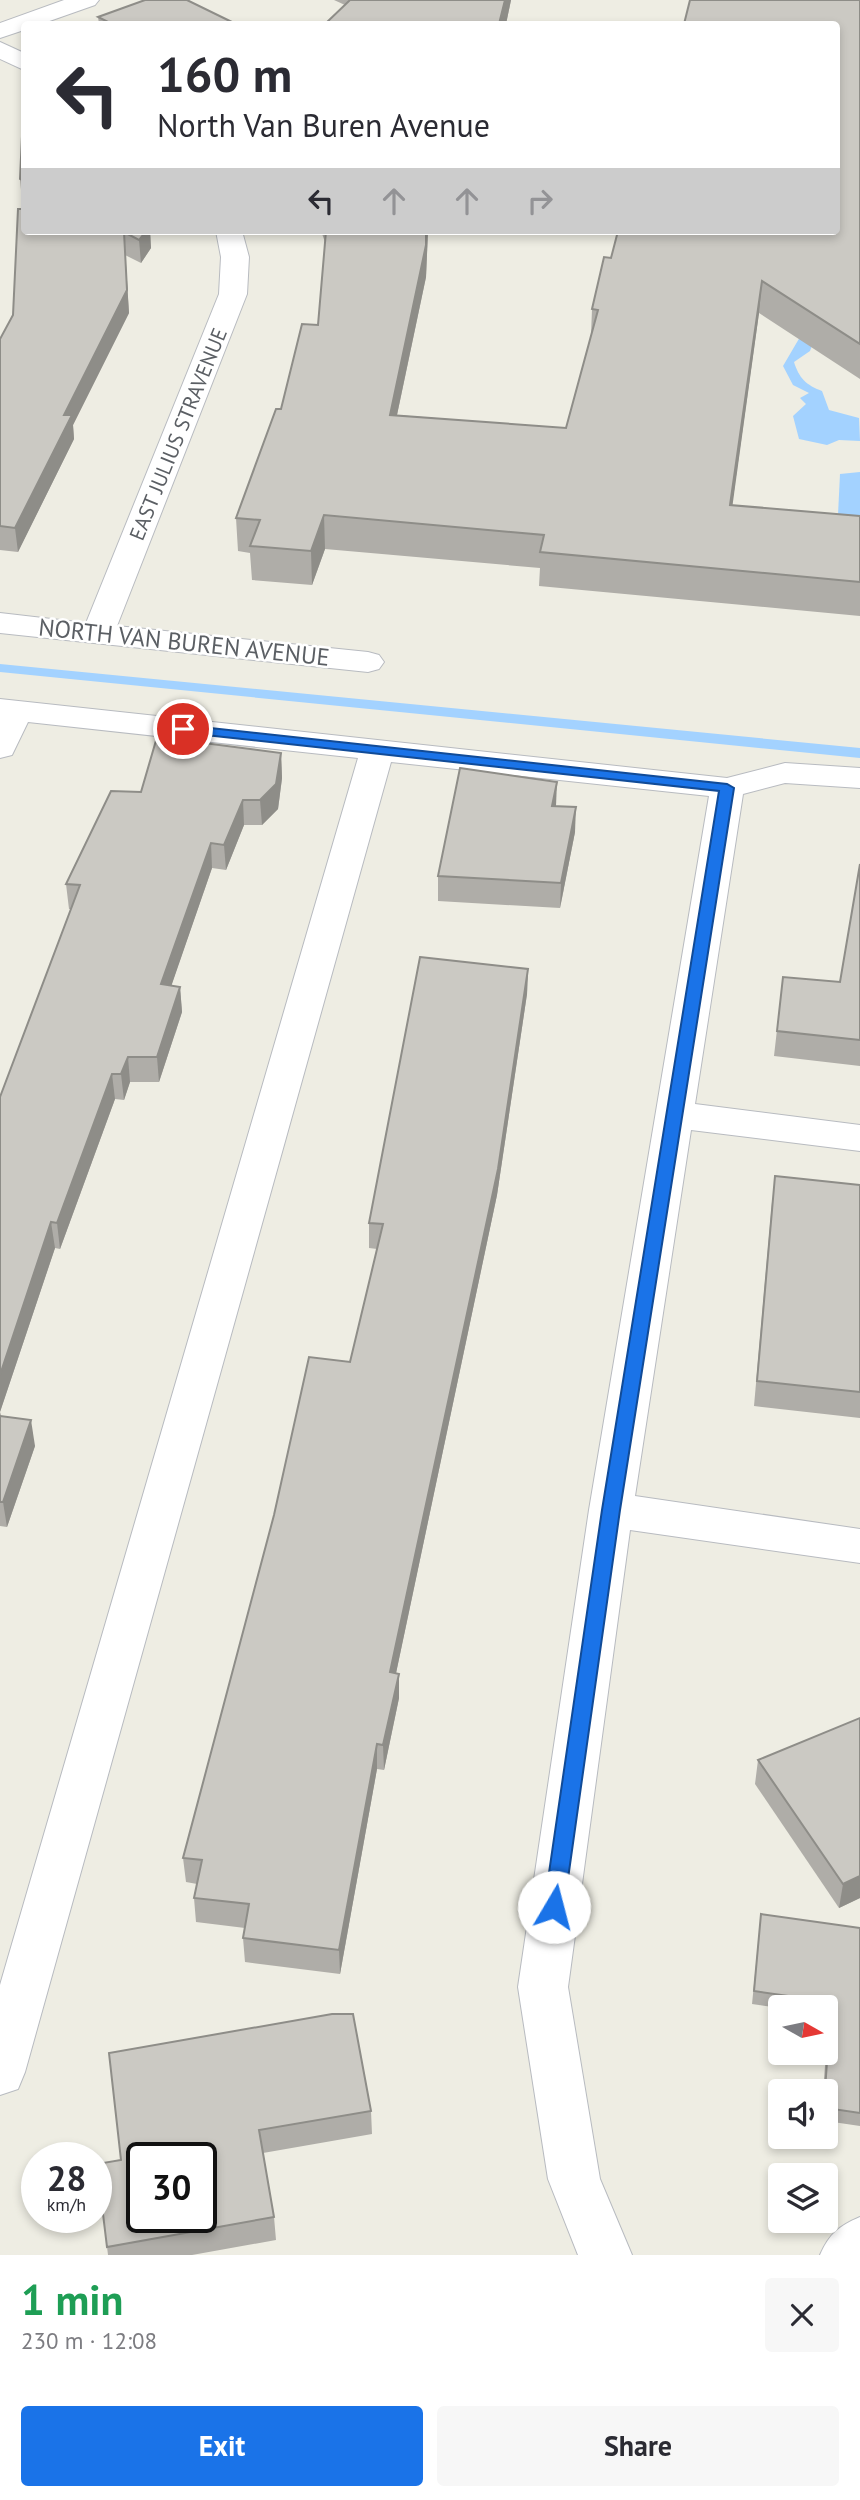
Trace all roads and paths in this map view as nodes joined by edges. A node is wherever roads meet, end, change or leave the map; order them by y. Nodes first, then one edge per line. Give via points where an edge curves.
1 (87, 0) edge
2 (28, 21) edge
3 (21, 24) edge
4 (0, 31) edge
5 (0, 49) edge
6 (21, 61) edge
7 (230, 235) edge
8 (0, 623) edge
9 (98, 633) junction
10 (368, 662) dead end
11 (8, 710) edge
12 (0, 748) edge
13 (377, 750) junction
14 (860, 778) edge
15 (727, 788) junction
16 (674, 1115) junction
17 (860, 1138) edge
18 (611, 1510) junction
19 (860, 1546) edge
20 (0, 2072) edge
21 (860, 2243) edge
22 (605, 2255) edge
23 (847, 2255) edge

1 - 2 street
3 - 4 street
5 - 6 street
7 - 9 street, EAST JULIUS STRAVENUE via 235,257 233,294
8 - 9 street, NORTH VAN BUREN AVENUE
9 - 10 street, NORTH VAN BUREN AVENUE
11 - 12 street
11 - 13 street
13 - 15 street
13 - 20 street
14 - 15 street via 785,773
15 - 16 street
16 - 17 street
16 - 18 street
18 - 19 street
18 - 22 street via 543,1987 574,2179
21 - 23 street

